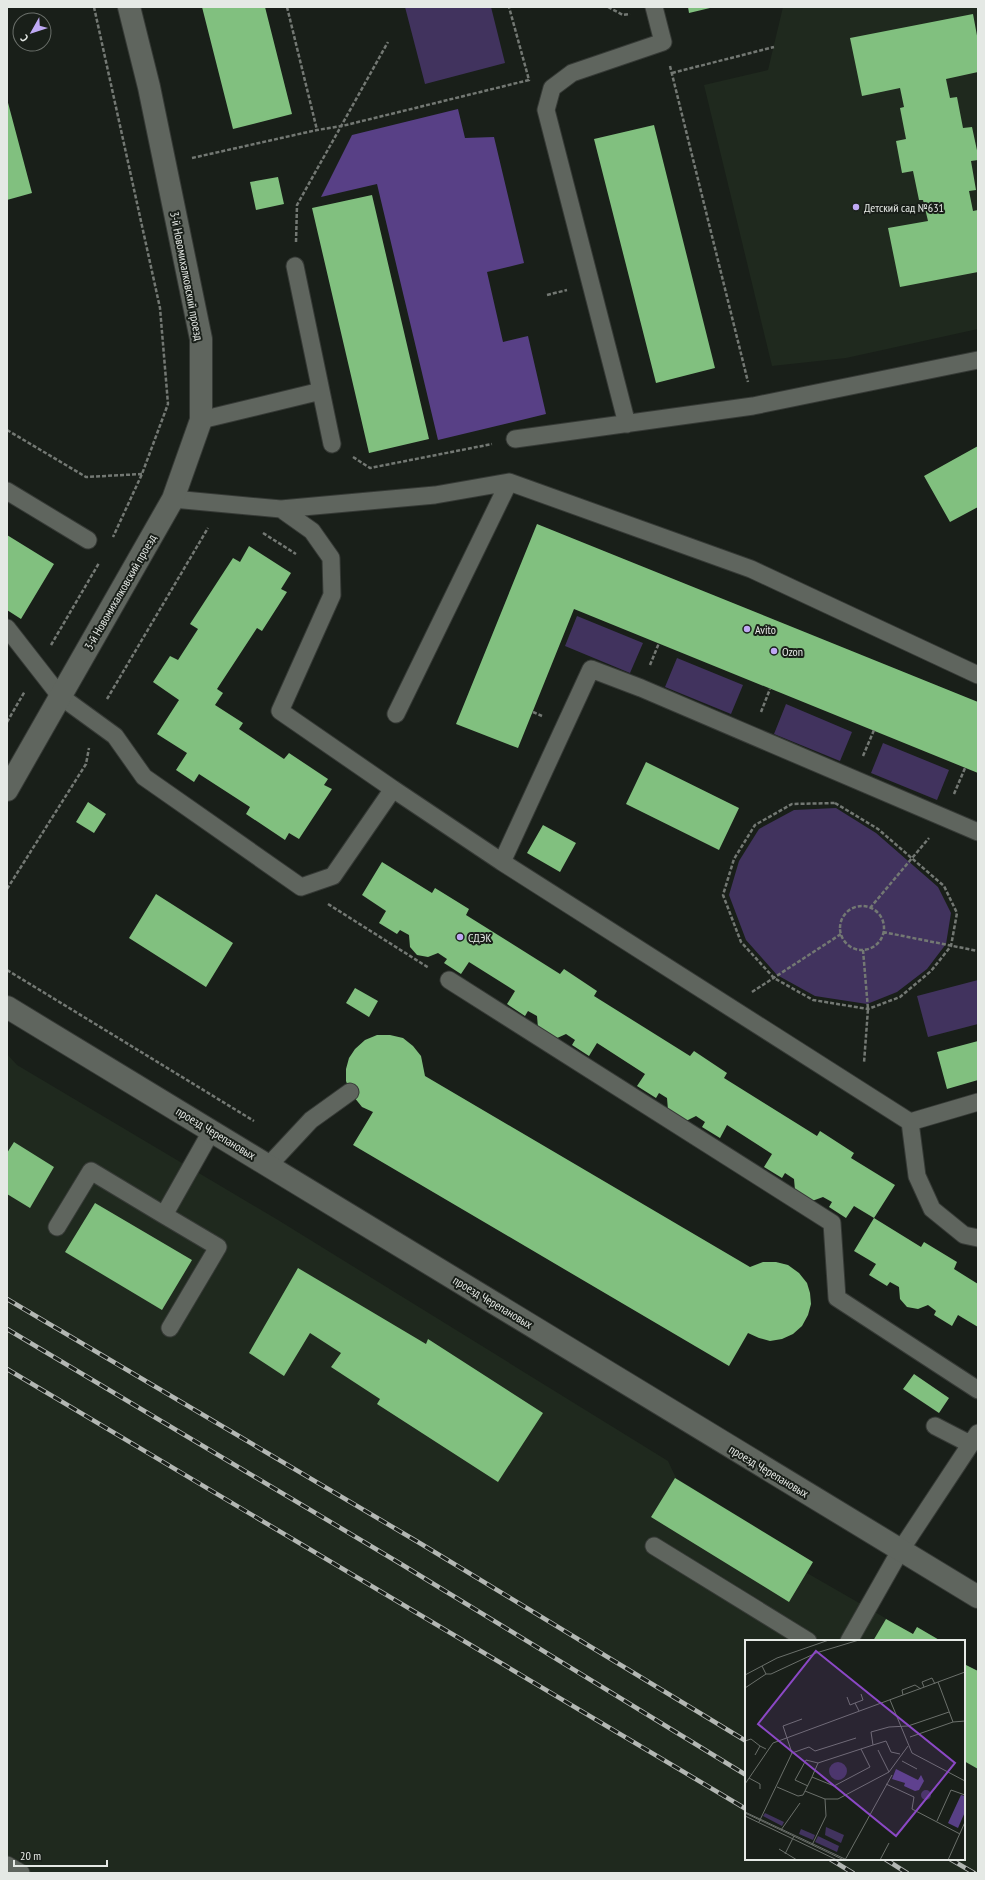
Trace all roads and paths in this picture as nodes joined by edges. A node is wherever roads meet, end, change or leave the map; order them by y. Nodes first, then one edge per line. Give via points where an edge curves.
1 (94, 7) edge
2 (129, 7) edge
3 (287, 7) edge
4 (509, 7) edge
5 (654, 7) edge
6 (388, 42) dead end
7 (663, 42) junction
8 (774, 47) dead end
9 (672, 73) junction
10 (342, 126) junction
11 (317, 130) junction
12 (164, 164) junction
13 (295, 266) joint
14 (978, 360) edge
15 (321, 391) junction
16 (754, 406) junction
17 (201, 420) junction
18 (627, 424) junction
19 (7, 430) edge
20 (514, 439) joint
21 (332, 444) joint
22 (142, 474) junction
23 (509, 482) junction
24 (7, 490) edge
25 (173, 499) junction
26 (281, 509) junction
27 (212, 525) dead end
28 (260, 531) dead end
29 (113, 537) dead end
30 (88, 540) dead end
31 (297, 556) dead end
32 (101, 558) dead end
33 (7, 628) edge
34 (38, 668) junction
35 (978, 675) edge
36 (60, 696) junction
37 (396, 714) dead end
38 (94, 721) junction
39 (7, 722) edge
40 (393, 789) junction
41 (7, 790) edge
42 (944, 818) junction
43 (978, 832) edge
44 (913, 859) junction
45 (502, 862) junction
46 (300, 887) junction
47 (7, 889) edge
48 (870, 908) junction
49 (883, 932) junction
50 (841, 934) junction
51 (951, 946) junction
52 (863, 950) junction
53 (978, 951) edge
54 (7, 970) edge
55 (774, 978) junction
56 (449, 980) joint
57 (7, 1007) edge
58 (729, 1007) junction
59 (868, 1009) junction
60 (350, 1092) dead end
61 (863, 1092) junction
62 (978, 1102) edge
63 (254, 1121) dead end
64 (910, 1122) junction
65 (212, 1130) junction
66 (269, 1165) junction
67 (164, 1215) junction
68 (57, 1227) dead end
69 (978, 1238) edge
70 (170, 1328) dead end
71 (978, 1390) edge
72 (935, 1426) dead end
73 (974, 1438) edge
74 (654, 1546) dead end
75 (900, 1551) junction
76 (978, 1597) edge
77 (806, 1640) edge
78 (850, 1640) edge
79 (7, 1865) edge
80 (21, 1873) edge

1 - 22 path via 160,308 168,404
2 - 12 street, 3-й Новомихалковский проезд via 149,87
3 - 11 path
4 - 10 path via 529,80
5 - 7 lane
6 - 10 path
7 - 9 path
7 - 18 lane via 572,73 552,88 546,110
8 - 9 path
9 - 16 path
10 - 11 path
10 - 13 path via 297,205
11 - 12 path
12 - 17 street, 3-й Новомихалковский проезд via 201,339
13 - 15 lane
14 - 16 lane
15 - 17 lane
15 - 21 lane
16 - 18 lane
17 - 25 street, 3-й Новомихалковский проезд
18 - 20 lane
19 - 22 path via 86,477
20 - 21 path via 370,468
22 - 29 path
23 - 26 lane via 435,495
23 - 35 lane via 751,569
23 - 37 lane
24 - 30 lane
25 - 26 lane
25 - 36 street, 3-й Новомихалковский проезд
26 - 40 lane via 312,531 332,558 332,595 280,711
27 - 38 path via 207,528
28 - 31 path
32 - 34 path
33 - 34 lane
34 - 36 lane
34 - 39 path
36 - 38 lane
36 - 41 street, 3-й Новомихалковский проезд
38 - 46 lane via 115,736 144,777
38 - 47 path via 86,764
40 - 45 lane
40 - 46 lane via 333,876
42 - 43 lane
42 - 44 path
42 - 45 lane via 591,669
44 - 48 path
44 - 51 path via 944,886 957,914
44 - 55 path via 878,829 836,803 792,804 755,825 734,859 723,895 741,942
45 - 58 lane
46 - 56 path
48 - 49 path via 878,914 883,923
48 - 50 path via 851,909 842,920
49 - 51 path
49 - 52 path via 880,941 872,948
50 - 52 path via 845,943 853,949
50 - 55 path
51 - 53 path
51 - 59 path via 931,971 900,996
52 - 59 path
54 - 63 path
55 - 58 path
55 - 59 path via 814,1000
56 - 71 lane via 832,1223 837,1298
57 - 65 street, проезд Черепановых
58 - 61 lane
59 - 61 path
60 - 66 lane via 311,1120
61 - 64 lane
62 - 64 lane
64 - 69 lane via 917,1176 932,1208 964,1235
65 - 66 street, проезд Черепановых
65 - 67 lane
66 - 75 street, проезд Черепановых
67 - 68 lane via 90,1171
67 - 70 lane via 218,1247
72 - 73 lane
73 - 75 lane
74 - 77 lane
75 - 76 street, проезд Черепановых
75 - 78 lane
79 - 80 lane

